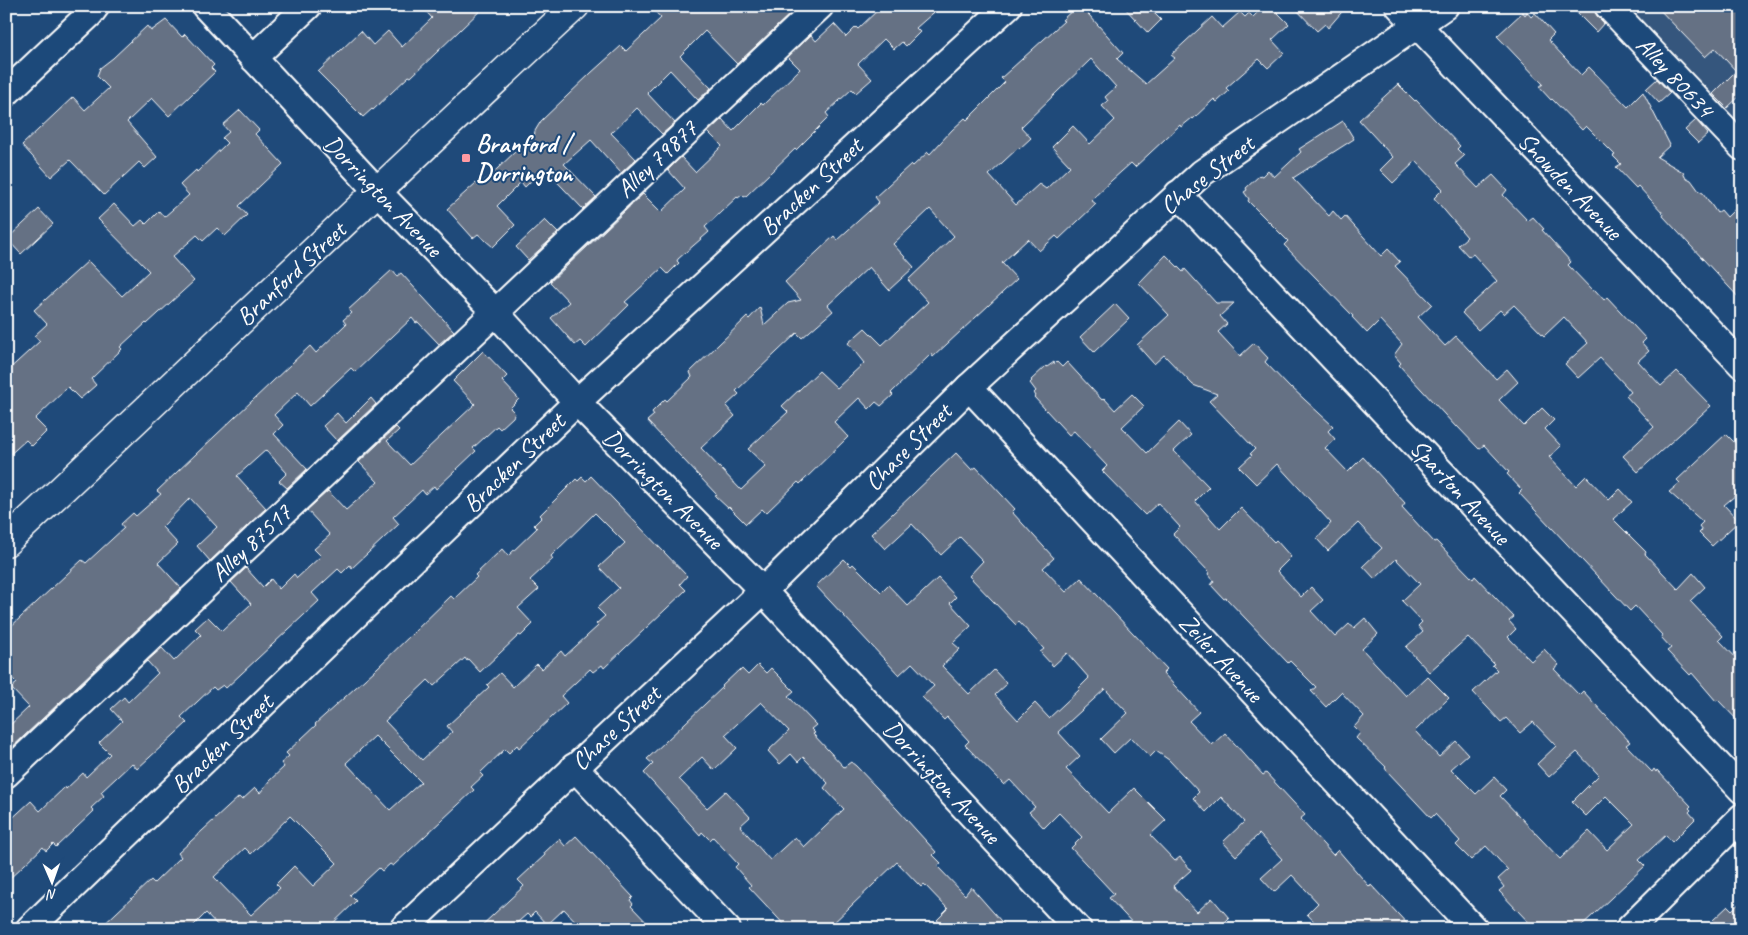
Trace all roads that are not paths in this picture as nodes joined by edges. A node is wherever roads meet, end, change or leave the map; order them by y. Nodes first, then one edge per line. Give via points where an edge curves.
1 (96, 6) edge
2 (205, 6) edge
3 (308, 6) edge
4 (575, 6) edge
5 (820, 6) edge
6 (1008, 6) edge
7 (1445, 6) edge
8 (1608, 6) edge
9 (1408, 16) edge
10 (253, 58) junction
11 (6, 93) edge
12 (1742, 147) edge
13 (378, 192) junction
14 (1178, 194) junction
15 (495, 312) junction
16 (1742, 365) edge
17 (969, 387) junction
18 (577, 402) junction
19 (6, 542) edge
20 (763, 591) junction
21 (574, 767) junction
22 (6, 774) edge
23 (1742, 790) edge
24 (1742, 817) edge
25 (29, 929) edge
26 (403, 929) edge
27 (727, 929) edge
28 (1078, 929) edge
29 (1474, 929) edge
30 (1629, 929) edge

1 - 11 street
2 - 10 street, Dorrington Avenue
3 - 10 street
4 - 13 main road, Branford Street
5 - 15 street, Alley 79877
6 - 18 street, Bracken Street
7 - 9 street, Chase Street
8 - 12 street, Alley 80634
9 - 14 street, Chase Street
9 - 16 street, Snowden Avenue
10 - 13 street, Dorrington Avenue
13 - 15 street, Dorrington Avenue
13 - 19 main road, Branford Street
14 - 17 street, Chase Street
14 - 23 street, Sparton Avenue
15 - 18 street, Dorrington Avenue
15 - 22 street, Alley 87517
17 - 20 street, Chase Street
17 - 29 street, Zeiler Avenue
18 - 20 street, Dorrington Avenue
18 - 25 street, Bracken Street
20 - 21 street, Chase Street
20 - 28 street, Dorrington Avenue
21 - 26 street, Chase Street
21 - 27 street
24 - 30 street

